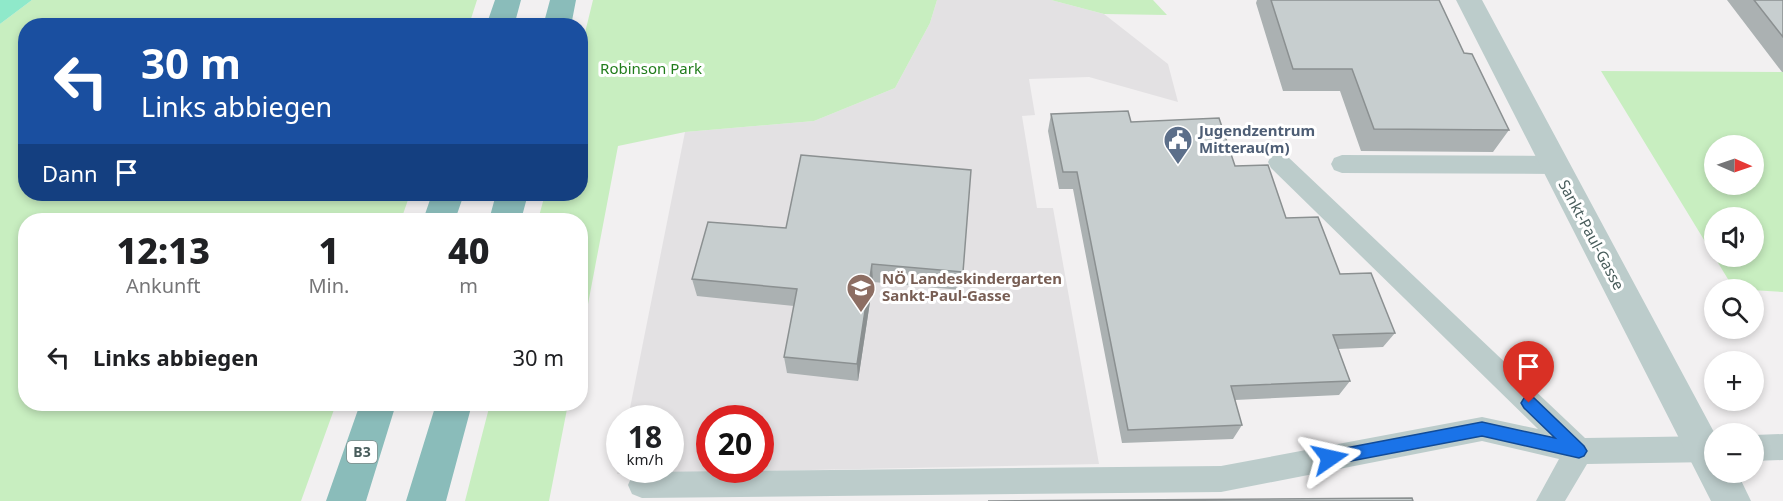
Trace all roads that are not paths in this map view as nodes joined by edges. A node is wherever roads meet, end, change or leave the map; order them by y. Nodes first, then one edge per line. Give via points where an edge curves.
1 (508, 0) edge
2 (563, 0) edge
3 (1469, 0) edge
4 (502, 18) edge
5 (559, 18) edge
6 (1279, 162) dead end
7 (1342, 164) dead end
8 (1555, 165) junction
9 (376, 411) edge
10 (452, 411) edge
11 (1704, 445) edge
12 (1783, 447) edge
13 (1764, 448) edge
14 (1579, 451) junction
15 (1704, 459) edge
16 (1723, 483) edge
17 (642, 485) dead end
18 (346, 501) edge
19 (426, 501) edge
20 (1550, 501) edge
21 (1731, 501) edge

1 - 4 highway
2 - 5 highway
3 - 8 street, Sankt-Paul-Gasse
6 - 14 lane
7 - 8 lane
8 - 11 street, Sankt-Paul-Gasse
9 - 18 highway, B3
10 - 19 highway
12 - 13 lane
14 - 15 lane
14 - 17 lane via 1482,429 1221,479
14 - 20 lane
16 - 21 street, Sankt-Paul-Gasse

